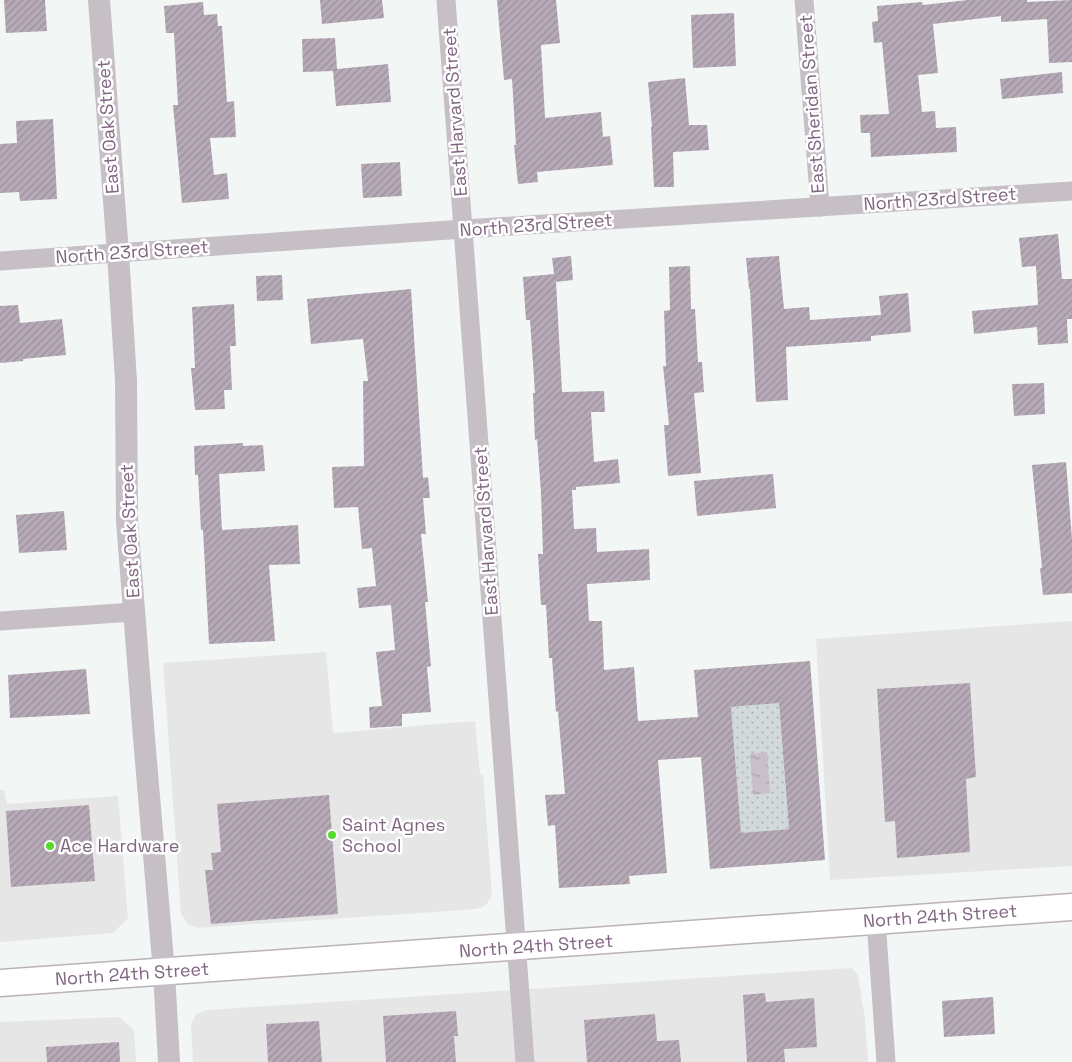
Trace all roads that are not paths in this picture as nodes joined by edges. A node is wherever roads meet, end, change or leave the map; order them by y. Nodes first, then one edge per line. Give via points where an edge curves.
1 (99, 0) edge
2 (446, 0) edge
3 (804, 0) edge
4 (1072, 191) edge
5 (820, 208) junction
6 (464, 229) junction
7 (118, 254) junction
8 (0, 261) edge
9 (134, 612) junction
10 (0, 622) edge
11 (1072, 907) edge
12 (876, 920) junction
13 (516, 947) junction
14 (164, 972) junction
15 (0, 983) edge
16 (169, 1062) edge
17 (525, 1062) edge
18 (886, 1062) edge

1 - 7 street, East Oak Street
2 - 6 street, East Harvard Street
3 - 5 street, East Sheridan Street
4 - 5 street, North 23rd Street
5 - 6 street, North 23rd Street
6 - 7 street, North 23rd Street
6 - 13 street, East Harvard Street
7 - 8 street, North 23rd Street
7 - 9 street, East Oak Street via 126,381 127,521
9 - 10 street
9 - 14 street, East Oak Street
11 - 12 main road, North 24th Street
12 - 13 main road, North 24th Street
12 - 18 street
13 - 14 main road, North 24th Street
13 - 17 street, East Harvard Street
14 - 15 main road, North 24th Street
14 - 16 street, East Oak Street

